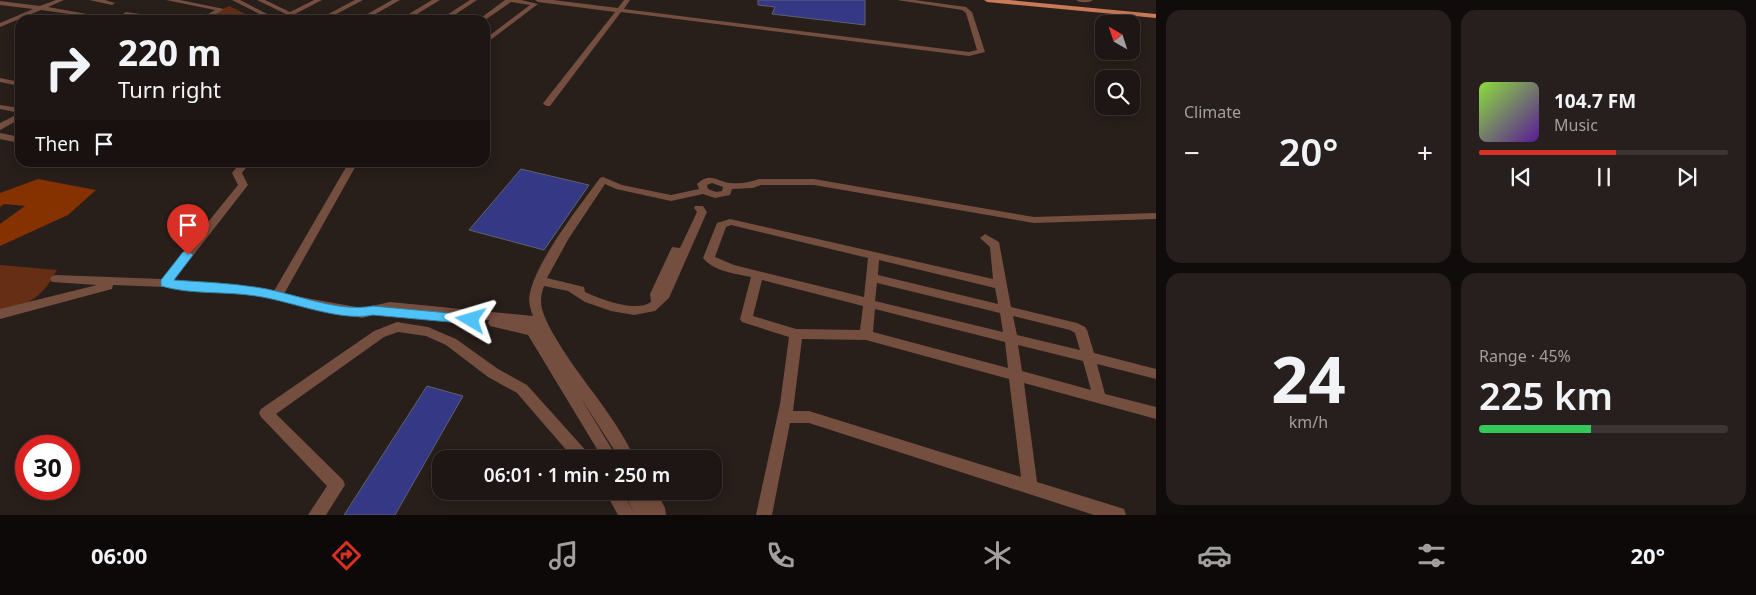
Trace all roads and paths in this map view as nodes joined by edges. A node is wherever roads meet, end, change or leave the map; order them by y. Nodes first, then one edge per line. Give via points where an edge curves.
1 (61, 0) edge
2 (92, 0) edge
3 (169, 0) edge
4 (235, 0) edge
5 (260, 0) edge
6 (282, 0) edge
7 (319, 0) edge
8 (360, 0) edge
9 (397, 0) edge
10 (437, 0) edge
11 (474, 0) edge
12 (509, 0) edge
13 (627, 0) edge
14 (900, 0) edge
15 (987, 0) edge
16 (1079, 0) edge
17 (1090, 0) edge
18 (540, 1) edge
19 (0, 2) edge
20 (1004, 2) junction
21 (112, 3) dead end
22 (1028, 3) edge
23 (271, 5) junction
24 (41, 8) junction
25 (619, 11) junction
26 (1156, 12) edge
27 (84, 14) dead end
28 (126, 14) dead end
29 (290, 14) joint
30 (24, 15) edge
31 (133, 15) edge
32 (210, 15) edge
33 (266, 15) edge
34 (330, 15) edge
35 (369, 15) edge
36 (411, 15) edge
37 (450, 15) edge
38 (488, 15) edge
39 (1156, 17) edge
40 (15, 19) edge
41 (0, 20) edge
42 (10, 21) junction
43 (15, 22) edge
44 (0, 25) edge
45 (490, 38) edge
46 (0, 80) edge
47 (15, 83) edge
48 (547, 104) dead end
49 (0, 107) edge
50 (15, 110) edge
51 (15, 119) edge
52 (0, 127) edge
53 (0, 136) edge
54 (15, 139) edge
55 (242, 167) edge
56 (351, 167) edge
57 (728, 186) junction
58 (706, 192) junction
59 (1156, 216) edge
60 (1129, 220) junction
61 (1156, 222) edge
62 (985, 238) dead end
63 (874, 255) junction
64 (758, 274) junction
65 (872, 278) junction
66 (56, 279) dead end
67 (540, 282) junction
68 (120, 283) junction
69 (165, 283) junction
70 (1001, 285) junction
71 (276, 296) junction
72 (870, 305) junction
73 (1006, 310) junction
74 (0, 314) edge
75 (536, 326) junction
76 (796, 334) junction
77 (866, 335) junction
78 (1011, 338) junction
79 (1091, 357) junction
80 (1156, 374) edge
81 (1017, 376) junction
82 (1100, 398) junction
83 (1156, 413) edge
84 (784, 417) junction
85 (576, 450) edge
86 (606, 450) edge
87 (623, 450) edge
88 (1030, 488) junction
89 (619, 500) edge
90 (636, 500) edge
91 (652, 500) edge
92 (316, 515) edge
93 (628, 515) edge
94 (642, 515) edge
95 (658, 515) edge
96 (764, 515) edge
97 (1118, 515) edge

1 - 24 street
2 - 21 street
3 - 32 street via 221,9
4 - 33 street
5 - 23 street
6 - 23 street
7 - 29 street
8 - 34 street
9 - 35 street
10 - 36 street
11 - 37 street
12 - 18 street
12 - 38 street
13 - 25 street
14 - 25 street via 964,8 969,12 981,52 969,54
15 - 20 main road
16 - 17 street
18 - 25 street
18 - 45 street
19 - 24 street
20 - 22 main road
20 - 39 main road
22 - 26 main road
22 - 39 main road
23 - 29 street
24 - 27 street
24 - 30 street
25 - 48 street
28 - 31 street
40 - 42 street
41 - 42 street
42 - 43 street
42 - 44 street
46 - 47 street
49 - 50 street
51 - 52 street
53 - 54 street
55 - 69 street via 237,173 243,185
56 - 71 street
57 - 58 street via 721,195
57 - 58 street via 718,180 706,181 702,187
57 - 60 street via 816,187 1044,226
58 - 67 street via 671,198 626,189 603,180 550,260
58 - 67 street via 699,208 702,212 663,298 653,307 632,311
59 - 60 street
60 - 61 street
62 - 70 street via 995,246
63 - 64 street via 723,223 709,254 710,261
63 - 65 street
63 - 70 street
64 - 72 street
64 - 76 street via 746,319
65 - 72 street
65 - 73 street
66 - 68 street
67 - 75 street via 535,294
68 - 69 street
68 - 74 street
69 - 71 street
70 - 73 street
71 - 75 street via 362,312 373,310
72 - 77 street
72 - 78 street
73 - 78 street
73 - 79 street via 1081,330
75 - 86 street
75 - 87 street via 607,423
76 - 77 street
76 - 84 street
77 - 81 street
78 - 79 street
78 - 81 street
79 - 80 street
79 - 82 street
81 - 82 street
81 - 88 street
82 - 83 street
84 - 88 street via 809,417
84 - 96 street
85 - 92 street via 522,388 493,373 451,342 428,332 397,327 378,334 266,412 337,485
88 - 97 street
89 - 93 street
90 - 94 street
91 - 95 street

